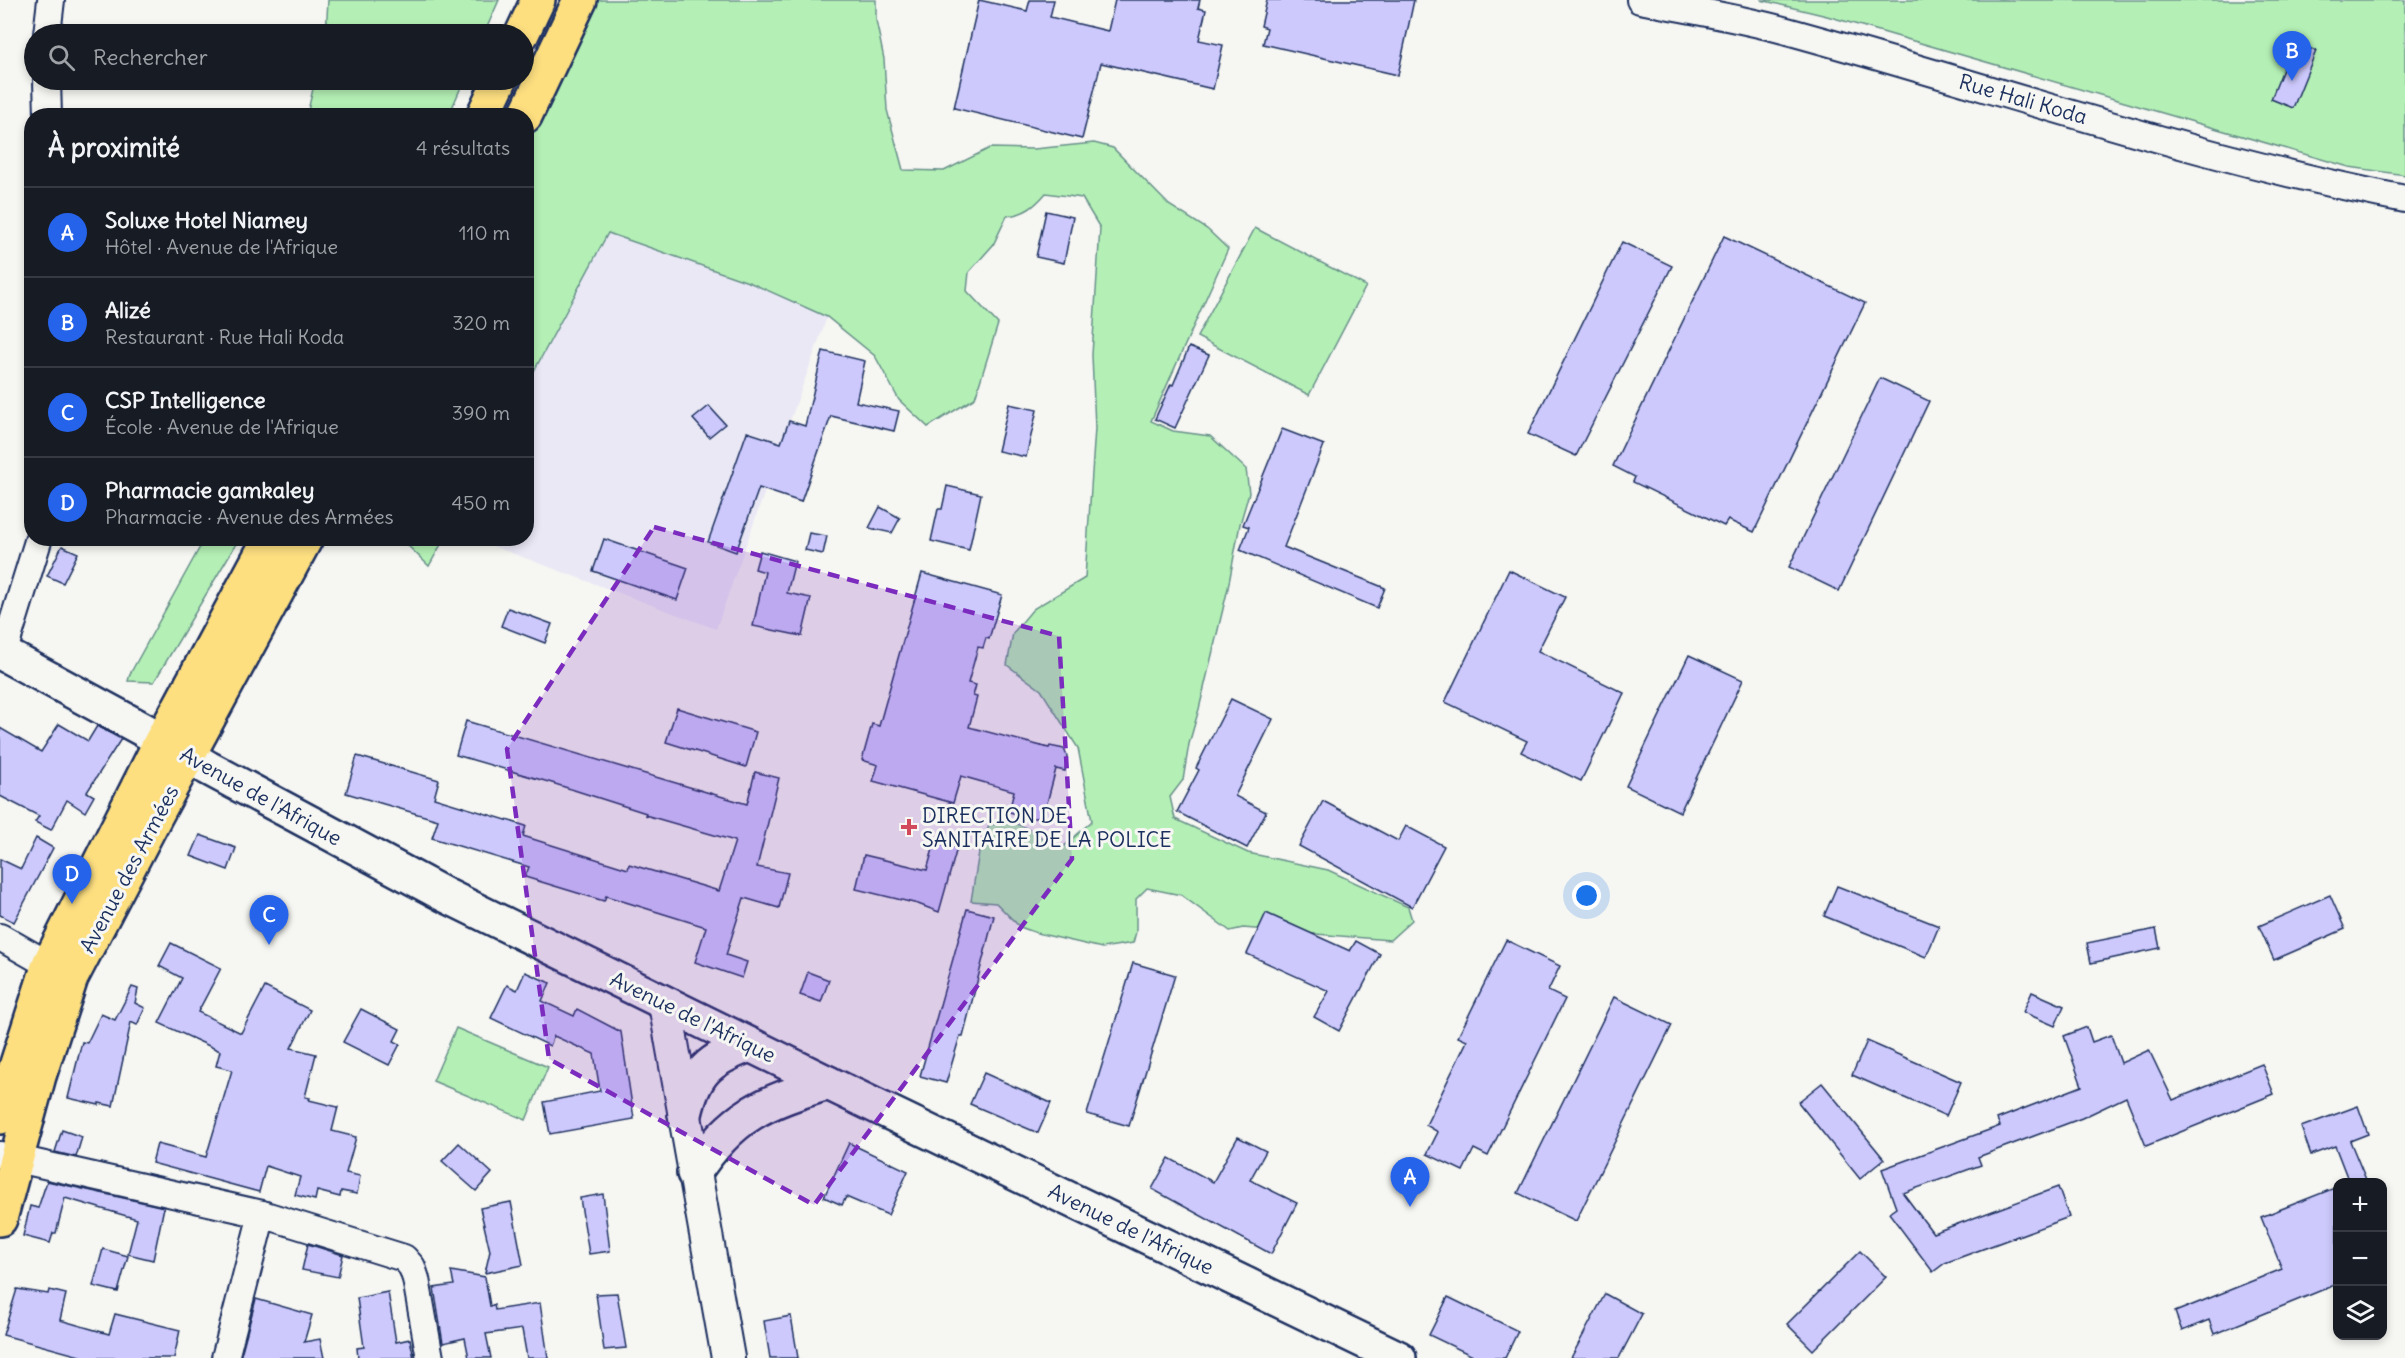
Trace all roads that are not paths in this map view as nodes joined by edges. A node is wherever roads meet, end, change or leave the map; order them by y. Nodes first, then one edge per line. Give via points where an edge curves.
1 (51, 0) edge
2 (538, 0) edge
3 (580, 0) edge
4 (1640, 0) edge
5 (48, 24) edge
6 (527, 24) edge
7 (47, 90) edge
8 (495, 90) edge
9 (48, 108) edge
10 (487, 108) edge
11 (529, 108) edge
12 (2405, 199) edge
13 (36, 546) edge
14 (266, 546) edge
15 (301, 546) edge
16 (1, 653) edge
17 (175, 749) junction
18 (0, 937) edge
19 (60, 971) junction
20 (665, 1004) junction
21 (749, 1044) junction
22 (828, 1083) junction
23 (685, 1114) junction
24 (0, 1117) edge
25 (8, 1156) edge
26 (694, 1173) junction
27 (262, 1214) junction
28 (0, 1219) edge
29 (225, 1358) edge
30 (430, 1358) edge
31 (728, 1358) edge
32 (1399, 1358) edge

1 - 5 street
2 - 6 highway
3 - 11 highway
4 - 12 street, Rue Hali Koda via 1784,30 2334,185
7 - 9 street
8 - 10 highway
13 - 16 street
14 - 17 highway, Avenue des Armées
15 - 17 highway, Avenue des Armées
16 - 17 main road, Avenue de l'Afrique
17 - 19 highway, Avenue des Armées
17 - 20 main road, Avenue de l'Afrique via 445,895
18 - 19 street
19 - 24 highway, Avenue des Armées
19 - 25 highway, Avenue des Armées via 39,1076
20 - 21 main road, Avenue de l'Afrique
20 - 23 street
21 - 22 main road, Avenue de l'Afrique
21 - 23 main road via 712,1061 695,1084
22 - 26 main road via 754,1110 722,1136
22 - 32 main road, Avenue de l'Afrique
23 - 26 street
25 - 27 street
25 - 28 highway, Avenue des Armées
26 - 31 street
27 - 29 street
27 - 30 street via 404,1258 416,1279

